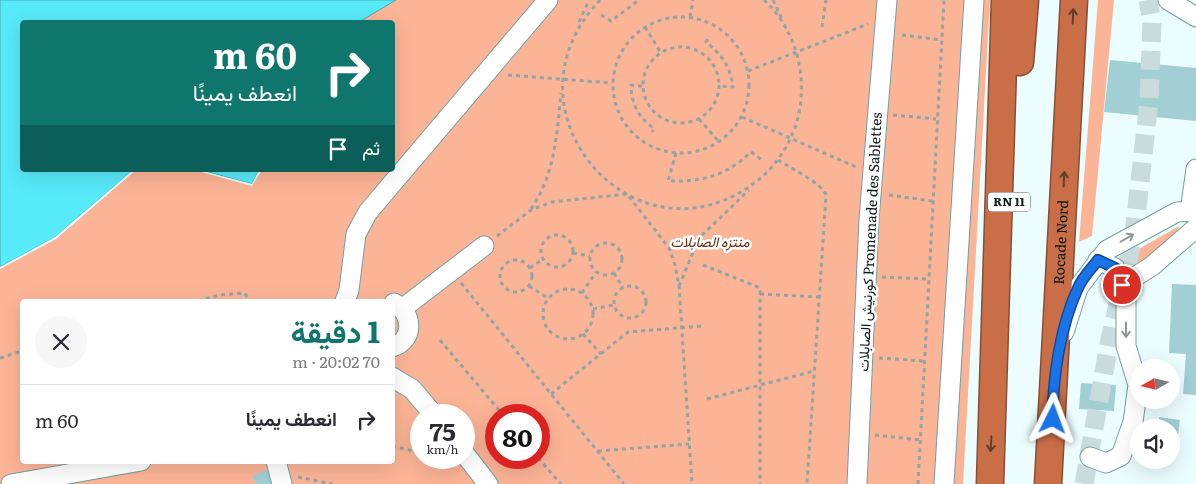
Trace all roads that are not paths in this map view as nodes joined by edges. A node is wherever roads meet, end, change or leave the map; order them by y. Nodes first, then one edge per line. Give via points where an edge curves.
1 (548, 0) edge
2 (887, 0) edge
3 (974, 0) edge
4 (1005, 0) edge
5 (1024, 0) edge
6 (1074, 0) edge
7 (1168, 0) edge
8 (1196, 17) edge
9 (1196, 168) edge
10 (1194, 217) edge
11 (484, 246) road end
12 (1098, 260) junction
13 (1122, 285) junction
14 (347, 299) edge
15 (398, 306) edge
16 (395, 345) edge
17 (395, 379) edge
18 (1053, 402) junction
19 (425, 404) edge
20 (993, 404) junction
21 (1090, 457) dead end
22 (124, 464) edge
23 (475, 467) edge
24 (11, 484) edge
25 (488, 484) edge
26 (858, 484) edge
27 (944, 484) edge
28 (990, 484) edge
29 (1048, 484) edge
30 (1053, 484) edge

1 - 14 street via 368,212 356,234
2 - 26 street, كورنيش الصابلات Promenade des Sablettes via 876,28 878,113 866,276
3 - 27 street
4 - 20 highway
5 - 20 highway, RN 11
18 -> 6 highway, Rocade Nord
7 - 8 street
9 - 10 street
12 -> 10 street via 1106,250 1177,212
10 - 13 street via 1152,266
11 - 15 street
12 - 13 street via 1115,268
12 - 18 street via 1078,288 1064,328
13 -> 21 street via 1126,298 1126,346 1138,385 1133,422 1121,456 1106,463
15 - 16 street via 408,316 408,333
17 - 19 street via 412,389
18 - 29 highway, Rocade Nord
18 - 30 highway
20 -> 28 highway, RN 11
22 - 24 street
23 - 25 street

